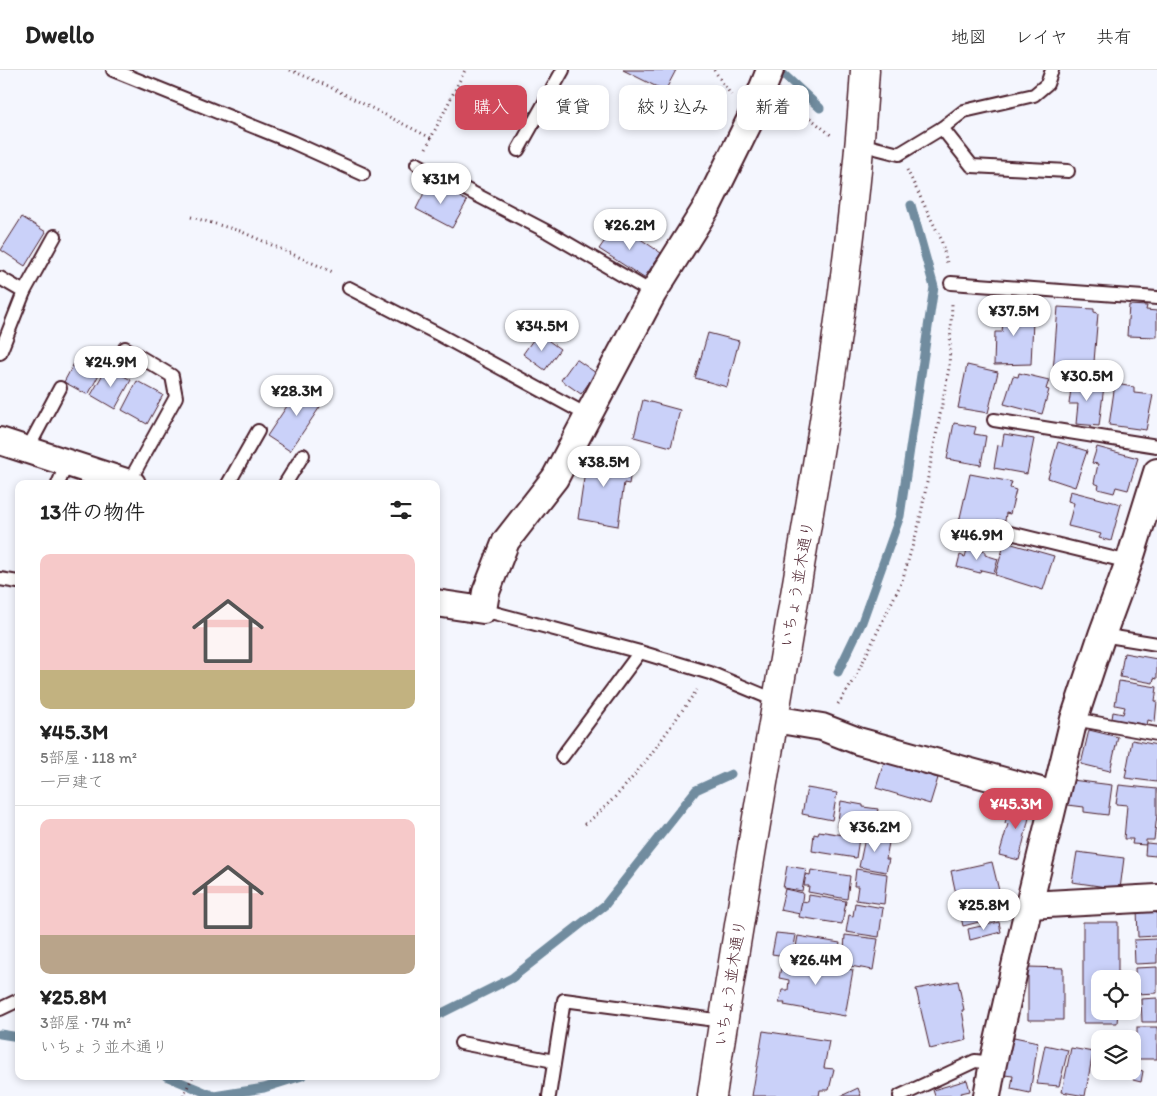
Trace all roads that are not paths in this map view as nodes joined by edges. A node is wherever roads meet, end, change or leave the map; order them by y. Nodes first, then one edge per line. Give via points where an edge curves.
1 (114, 70) edge
2 (563, 70) edge
3 (865, 70) edge
4 (1052, 70) edge
5 (768, 74) edge
6 (942, 128) junction
7 (848, 142) junction
8 (518, 150) dead end
9 (417, 164) road end
10 (1068, 171) dead end
11 (363, 174) dead end
12 (55, 236) dead end
13 (0, 278) edge
14 (951, 283) road end
15 (349, 288) road end
16 (24, 292) junction
17 (653, 294) junction
18 (1157, 298) edge
19 (125, 348) dead end
20 (0, 354) edge
21 (60, 388) dead end
22 (587, 415) junction
23 (994, 420) dead end
24 (258, 431) dead end
25 (0, 442) edge
26 (1157, 446) edge
27 (26, 450) junction
28 (304, 455) dead end
29 (1157, 472) edge
30 (63, 473) edge
31 (110, 480) edge
32 (132, 480) edge
33 (230, 480) edge
34 (288, 480) edge
35 (1006, 532) dead end
36 (1129, 562) junction
37 (0, 579) edge
38 (15, 582) edge
39 (440, 603) edge
40 (483, 610) junction
41 (1102, 635) junction
42 (1157, 644) edge
43 (640, 652) junction
44 (776, 710) junction
45 (1074, 718) junction
46 (1157, 734) edge
47 (562, 757) dead end
48 (1055, 795) junction
49 (1157, 898) edge
50 (1029, 905) junction
51 (15, 1002) edge
52 (0, 1009) edge
53 (724, 1021) junction
54 (461, 1042) dead end
55 (554, 1061) junction
56 (993, 1063) junction
57 (549, 1096) edge
58 (712, 1096) edge
59 (900, 1096) edge
60 (987, 1096) edge

1 - 11 lane
2 - 8 lane
3 - 7 street, いちょう並木通り
4 - 6 lane via 1047,84 1034,95 964,111
5 - 17 street via 750,120 708,205
6 - 7 lane via 899,154
6 - 10 lane via 972,166
7 - 44 street, いちょう並木通り via 826,415
9 - 17 lane via 548,232
12 - 16 lane
13 - 16 lane
14 - 18 lane
15 - 22 lane
16 - 20 lane
17 - 22 street
19 - 32 lane via 172,376 176,397
21 - 27 lane
22 - 40 street via 555,478 506,540 486,592
23 - 26 lane
24 - 33 lane
25 - 27 street
27 - 30 street
28 - 34 lane
29 - 36 street
30 - 31 street
35 - 36 lane
36 - 41 street
37 - 38 lane
39 - 40 street
40 - 43 lane
41 - 42 lane
41 - 45 street
43 - 44 lane via 710,674
43 - 47 lane
44 - 48 street via 858,742
44 - 53 street, いちょう並木通り
45 - 46 lane
45 - 48 street
48 - 50 street
49 - 50 street
50 - 56 street
51 - 52 lane
53 - 55 lane via 564,1000
53 - 58 street, いちょう並木通り
54 - 55 lane
55 - 57 lane
56 - 59 lane via 975,1061
56 - 60 street

